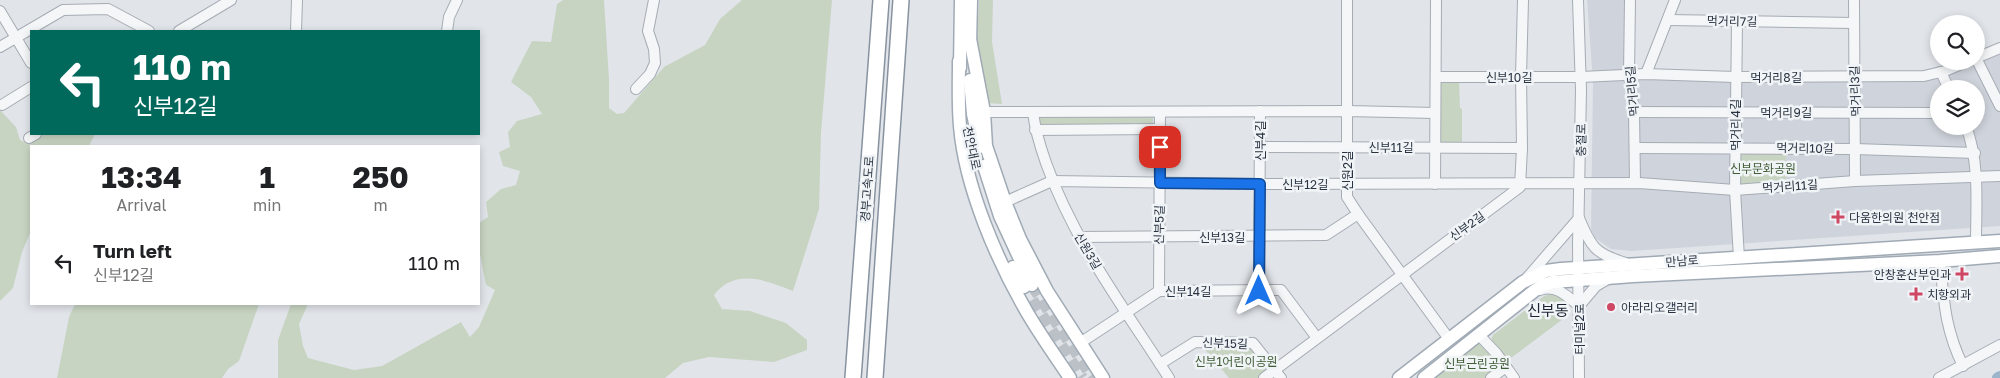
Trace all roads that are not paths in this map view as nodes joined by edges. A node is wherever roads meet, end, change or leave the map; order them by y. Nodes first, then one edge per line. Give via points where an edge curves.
1 (231, 0) edge
2 (297, 0) edge
3 (457, 0) edge
4 (654, 0) edge
5 (881, 0) edge
6 (901, 0) edge
7 (961, 0) edge
8 (971, 0) edge
9 (1347, 0) edge
10 (1436, 0) edge
11 (1523, 0) edge
12 (1578, 0) edge
13 (1630, 0) edge
14 (1675, 0) edge
15 (1854, 0) edge
16 (0, 11) edge
17 (1668, 20) junction
18 (1737, 22) junction
19 (1854, 23) junction
20 (146, 30) edge
21 (181, 30) edge
22 (296, 30) edge
23 (447, 30) edge
24 (16, 38) junction
25 (970, 39) junction
26 (0, 47) edge
27 (2000, 48) edge
28 (1985, 54) edge
29 (30, 61) edge
30 (959, 61) junction
31 (1946, 70) edge
32 (1982, 70) edge
33 (1941, 72) junction
34 (1646, 74) junction
35 (1629, 75) junction
36 (1521, 76) junction
37 (1853, 76) junction
38 (1436, 77) junction
39 (1581, 77) junction
40 (1735, 77) junction
41 (1945, 80) edge
42 (30, 88) edge
43 (636, 89) dead end
44 (2, 105) dead end
45 (2000, 106) edge
46 (1260, 111) junction
47 (1348, 111) junction
48 (984, 112) junction
49 (1033, 112) junction
50 (1160, 112) junction
51 (1634, 112) junction
52 (1735, 112) junction
53 (1856, 112) junction
54 (1435, 113) junction
55 (1930, 114) edge
56 (1160, 129) junction
57 (1035, 130) junction
58 (1969, 135) edge
59 (1260, 147) junction
60 (1435, 147) junction
61 (1735, 147) junction
62 (1347, 148) junction
63 (1522, 148) junction
64 (1634, 148) junction
65 (1856, 149) junction
66 (1974, 153) junction
67 (2000, 176) edge
68 (1976, 177) junction
69 (1052, 181) junction
70 (1855, 182) junction
71 (1160, 183) junction
72 (1520, 183) junction
73 (1580, 183) junction
74 (1635, 183) junction
75 (1260, 184) junction
76 (1347, 184) junction
77 (1435, 184) junction
78 (1735, 190) junction
79 (1005, 202) junction
80 (1358, 214) junction
81 (1579, 218) junction
82 (1079, 237) junction
83 (1159, 237) junction
84 (1260, 237) junction
85 (2000, 241) edge
86 (1976, 243) junction
87 (2000, 256) edge
88 (1739, 258) junction
89 (1940, 261) junction
90 (1632, 270) junction
91 (1402, 274) junction
92 (1578, 274) junction
93 (1616, 277) junction
94 (1523, 282) junction
95 (1537, 284) junction
96 (1158, 291) junction
97 (1259, 291) junction
98 (1049, 294) junction
99 (1578, 306) junction
100 (1127, 312) junction
101 (1479, 335) junction
102 (1317, 338) junction
103 (1449, 339) junction
104 (1080, 343) junction
105 (2000, 345) edge
106 (1160, 364) junction
107 (1964, 366) junction
108 (1506, 367) junction
109 (1278, 374) edge
110 (853, 378) edge
111 (875, 378) edge
112 (1070, 378) edge
113 (1103, 378) edge
114 (1169, 378) edge
115 (1264, 378) edge
116 (1399, 378) edge
117 (1424, 378) edge
118 (1491, 378) edge
119 (1514, 378) edge
120 (1579, 378) edge
121 (1939, 378) edge

1 - 21 street
2 - 22 street
3 - 23 street
4 - 43 street via 648,31 654,49 654,63 650,74
5 - 110 highway, 경부고속도로
6 - 111 highway, 경부고속도로
7 - 30 main road, 천안대로
8 - 25 main road, 천안대로
9 - 47 street, 신원2길
10 - 38 street
11 - 36 street
12 - 39 street, 충절로
13 - 35 street, 먹거리5길
14 - 17 street
15 - 19 street, 먹거리3길
16 - 24 street
17 - 18 street, 먹거리7길
17 - 34 street
18 - 19 street, 먹거리7길
18 - 40 street, 먹거리4길
19 - 37 street, 먹거리3길
20 - 24 street via 115,11 87,8 63,10
24 - 26 street
24 - 29 street
25 - 30 main road, 천안대로 via 970,87 981,155 1000,216 1028,286 995,228 979,182 963,106
25 - 48 main road
27 - 28 street
30 - 112 main road via 960,126 975,197 1023,306
31 - 33 street, 먹거리8길
32 - 45 street
33 - 37 street, 먹거리8길 via 1924,76
33 - 41 street
34 - 35 street, 먹거리8길
34 - 40 street, 먹거리8길
35 - 39 street, 먹거리8길
35 - 51 street, 먹거리5길
36 - 38 street, 신부10길
36 - 39 street, 신부10길
36 - 63 street
37 - 40 street, 먹거리8길
37 - 53 street, 먹거리3길
38 - 54 street
39 - 73 street, 충절로
40 - 52 street, 먹거리4길
42 - 44 street
46 - 47 street
46 - 50 street
46 - 59 street, 신부4길
47 - 54 street
47 - 62 street, 신원2길
48 - 49 street
48 - 79 main road via 986,146
49 - 50 street
49 - 57 street, 신원3길
50 - 56 street, 신부5길
51 - 52 street, 먹거리9길
51 - 64 street, 먹거리5길
52 - 53 street, 먹거리9길
52 - 61 street, 먹거리4길
53 - 55 street, 먹거리9길
53 - 65 street, 먹거리3길
54 - 60 street
56 - 57 street
56 - 71 street, 신부5길
57 - 69 street, 신원3길
58 - 66 street
59 - 62 street, 신부11길
59 - 75 street, 신부4길
60 - 62 street, 신부11길
60 - 63 street, 신부11길
60 - 77 street
61 - 64 street, 먹거리10길
61 - 65 street, 먹거리10길
61 - 78 street, 먹거리4길
62 - 76 street, 신원2길
63 - 72 street
64 - 74 street, 먹거리5길
65 - 66 street, 먹거리10길
65 - 70 street, 먹거리3길
66 - 68 street
67 - 68 street, 먹거리11길
68 - 70 street, 먹거리11길
68 - 86 street
69 - 71 street, 신부12길
69 - 79 street, 신부12길
69 - 82 street, 신원3길
70 - 78 street, 먹거리11길
71 - 75 street, 신부12길
71 - 83 street, 신부5길
72 - 73 street, 신부12길
72 - 77 street, 신부12길
72 - 91 street, 신부2길 via 1520,187
73 - 74 street, 먹거리11길
73 - 81 street, 충절로
74 - 78 street, 먹거리11길
75 - 76 street, 신부12길
75 - 84 street, 신부4길
76 - 77 street, 신부12길
76 - 80 street, 신원2길 via 1347,196
78 - 88 street, 먹거리4길
79 - 98 main road
80 - 84 street, 신부13길 via 1326,235
80 - 91 street, 신원2길
81 - 90 street via 1594,248
81 - 92 street, 충절로
81 - 94 street
82 - 83 street, 신부13길
82 - 100 street, 신원3길
83 - 84 street, 신부13길
83 - 96 street, 신부5길
84 - 97 street, 신부4길
85 - 86 main road, 만남로
86 - 88 main road, 만남로
87 - 89 main road, 만남로
88 - 90 main road, 만남로
89 - 90 main road, 만남로
89 - 107 street via 1945,316 1953,345
90 - 92 main road, 만남로
90 - 93 main road, 만남로
91 - 102 street, 신부2길
91 - 103 street, 신원2길
92 - 93 main road, 만남로
92 - 95 main road, 만남로 via 1554,270
92 - 99 street, 터미널2로
93 - 99 street via 1602,281
94 - 95 main road, 만남로
94 - 103 main road, 만남로
95 - 99 street via 1561,291
95 - 101 main road, 만남로
96 - 97 street, 신부14길
96 - 100 street, 신부14길
97 - 102 street, 신부14길 via 1281,290
98 - 104 main road
98 - 112 main road via 1034,290 1028,298
99 - 120 street, 터미널2로
100 - 104 street, 신부14길
100 - 106 street, 신원3길
101 - 108 street
101 - 117 main road, 만남로
102 - 109 street, 신부2길
103 - 116 main road, 만남로
104 - 113 main road
105 - 107 street
106 - 109 street, 신부15길 via 1195,342 1253,343
106 - 114 street, 신원3길
107 - 121 street
108 - 118 street
108 - 119 street
109 - 115 street, 신부2길

